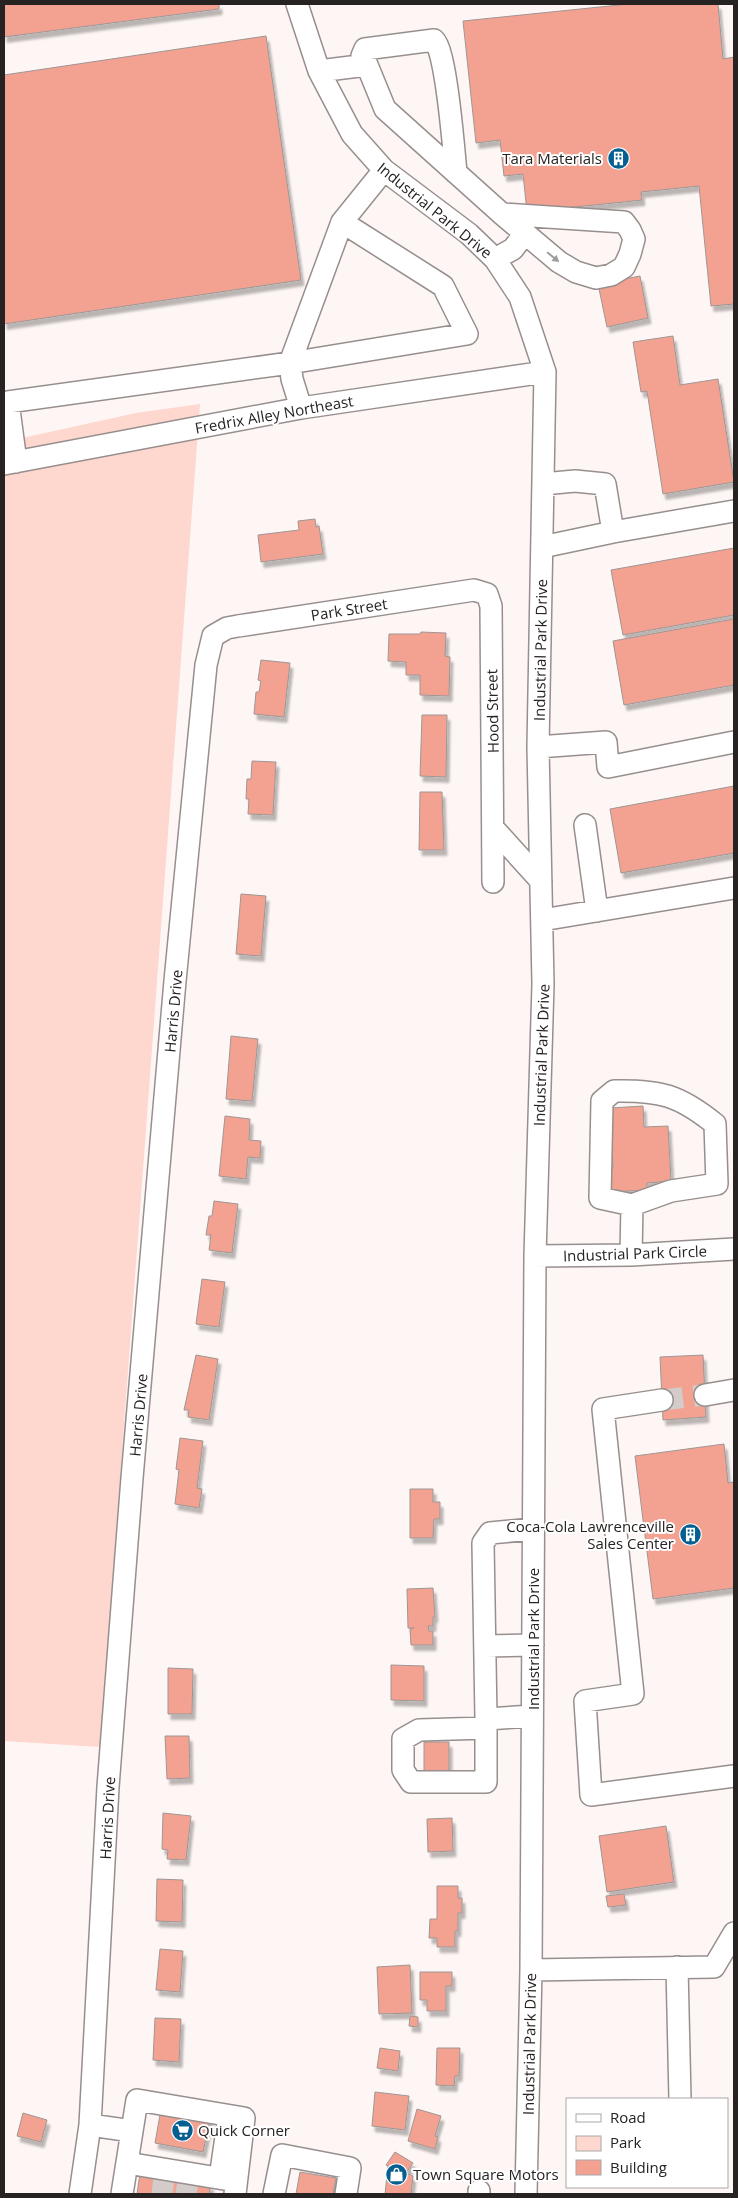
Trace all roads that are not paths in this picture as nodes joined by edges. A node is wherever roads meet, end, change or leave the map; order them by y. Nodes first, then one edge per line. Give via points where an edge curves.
1 (297, 4) edge
2 (367, 65) junction
3 (319, 71) junction
4 (384, 170) junction
5 (456, 173) junction
6 (502, 214) junction
7 (342, 222) junction
8 (525, 233) junction
9 (496, 259) junction
10 (290, 363) junction
11 (545, 372) junction
12 (301, 408) junction
13 (10, 463) edge
14 (543, 484) junction
15 (734, 511) edge
16 (613, 532) junction
17 (542, 547) junction
18 (487, 594) joint
19 (213, 636) joint
20 (734, 742) edge
21 (538, 747) junction
22 (585, 825) dead end
23 (494, 829) junction
24 (541, 881) junction
25 (493, 882) dead end
26 (734, 888) edge
27 (598, 911) junction
28 (542, 920) junction
29 (632, 1205) junction
30 (734, 1249) edge
31 (631, 1255) junction
32 (535, 1256) junction
33 (734, 1390) edge
34 (705, 1395) tunnel mouth
35 (662, 1400) tunnel mouth
36 (533, 1529) junction
37 (533, 1645) junction
38 (485, 1646) junction
39 (532, 1716) junction
40 (734, 1776) edge
41 (734, 1933) edge
42 (677, 1967) junction
43 (531, 1970) junction
44 (680, 2098) edge
45 (90, 2125) junction
46 (132, 2131) junction
47 (127, 2162) junction
48 (230, 2185) edge
49 (531, 2192) edge
50 (80, 2194) edge
51 (122, 2194) edge
52 (274, 2194) edge
53 (346, 2194) edge

1 - 3 street, Industrial Park Drive
2 - 3 street
2 - 5 street via 384,109
2 - 5 street via 362,56 365,49 434,40 438,43 444,67
3 - 4 street, Industrial Park Drive via 352,134
4 - 7 street
4 - 9 street, Industrial Park Drive via 469,234
5 - 6 street
6 - 8 street
8 -> 6 street via 559,262 596,278 611,275 624,267 634,239 624,222
7 - 10 street
7 - 10 street via 443,286 467,334
8 - 9 street via 513,248
9 - 11 street, Industrial Park Drive via 520,297
10 - 12 street
10 - 13 street via 8,402
11 - 12 street, Fredrix Alley Northeast
11 - 14 street, Industrial Park Drive
12 - 13 street, Fredrix Alley Northeast
14 - 16 street via 575,481 605,484
14 - 17 street, Industrial Park Drive
15 - 16 street
16 - 17 street
17 - 21 street, Industrial Park Drive
18 - 19 street, Park Street via 474,590 248,624 226,628
18 - 23 street, Hood Street via 491,606
19 - 45 street, Harris Drive via 206,665 176,972 132,1478 108,1787
20 - 21 street via 608,767 606,742
21 - 24 street, Industrial Park Drive
22 - 27 street
23 - 24 street
23 - 25 street, Hood Street
24 - 28 street, Industrial Park Drive
26 - 27 street
27 - 28 street
28 - 32 street, Industrial Park Drive
29 - 29 street via 600,1198 602,1102 614,1091 644,1090 670,1096 692,1106 715,1124 717,1184 671,1191
29 - 31 street
30 - 31 street, Industrial Park Circle
31 - 32 street, Industrial Park Circle
32 - 36 street, Industrial Park Drive
33 - 34 street
35 - 40 street via 603,1409 633,1694 585,1701 591,1796
36 - 37 street, Industrial Park Drive
36 - 38 street via 490,1533 483,1543
37 - 38 street
37 - 39 street, Industrial Park Drive
38 - 39 street via 486,1724
39 - 43 street, Industrial Park Drive
41 - 42 street via 714,1967
42 - 43 street
42 - 44 street
43 - 49 street, Industrial Park Drive
45 - 46 street
45 - 50 street, Harris Drive
46 - 47 street
46 - 48 street via 137,2100 244,2118
47 - 48 street
47 - 51 street
52 - 53 street via 282,2155 350,2168

